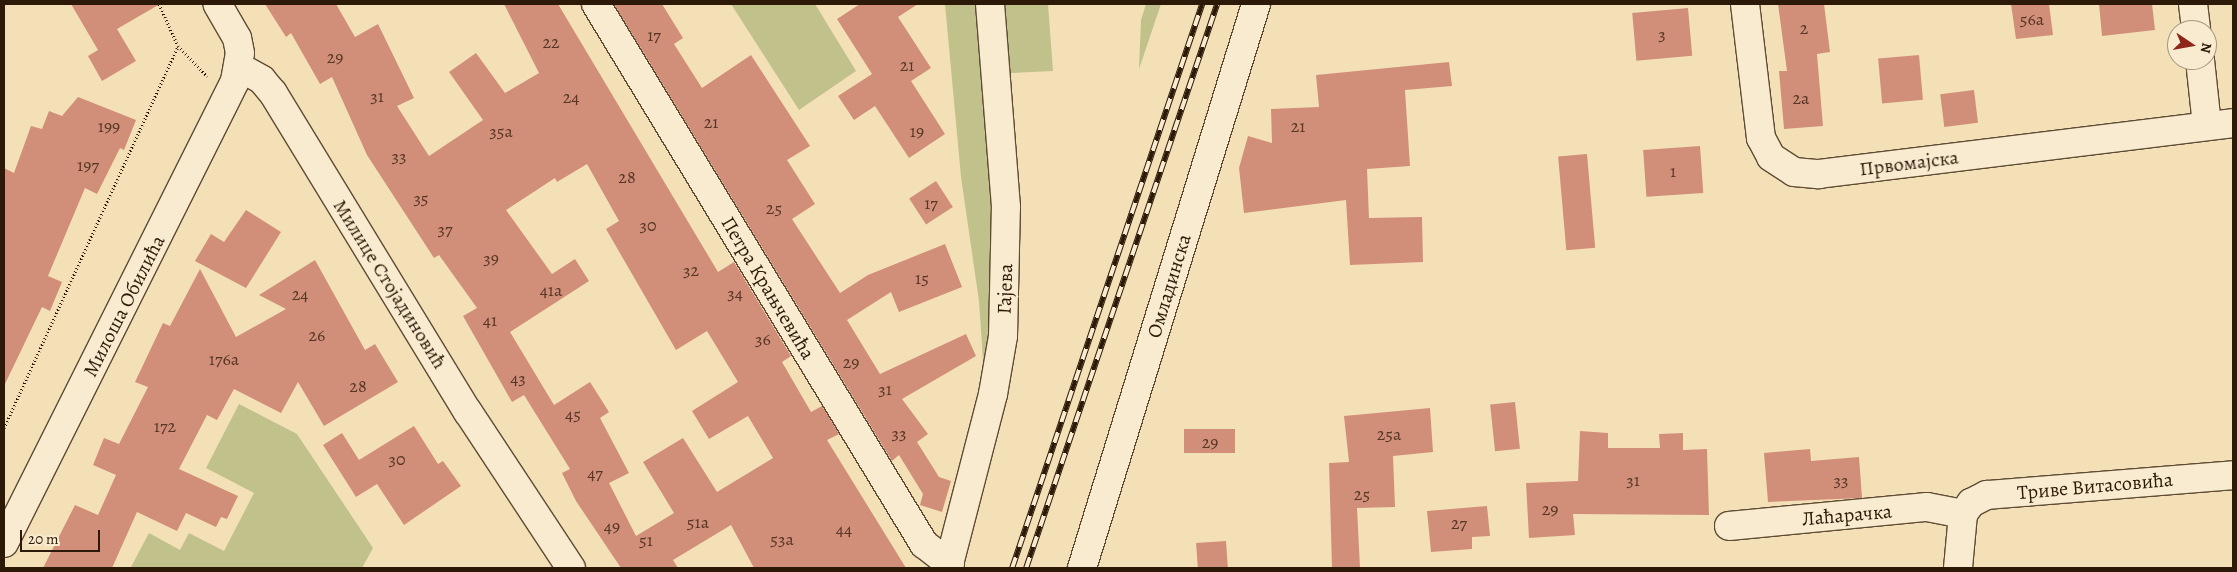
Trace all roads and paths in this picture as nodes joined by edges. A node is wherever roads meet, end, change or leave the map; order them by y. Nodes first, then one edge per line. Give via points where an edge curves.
1 (159, 4) edge
2 (217, 4) edge
3 (596, 4) edge
4 (990, 4) edge
5 (1256, 4) edge
6 (1745, 4) edge
7 (2193, 4) edge
8 (2195, 20) edge
9 (178, 46) junction
10 (239, 67) junction
11 (2203, 70) edge
12 (228, 98) junction
13 (2220, 124) edge
14 (4, 428) edge
15 (2233, 475) edge
16 (1964, 514) junction
17 (1729, 526) dead end
18 (4, 542) edge
19 (949, 566) edge
20 (571, 568) edge
21 (1082, 568) edge
22 (1958, 568) edge

1 - 9 path
2 - 10 street via 237,38
3 - 19 street, Петра Крањчевића via 924,544
4 - 19 street, Гајева via 1006,207 1003,336 993,394
5 - 21 street, Омладинска
6 - 13 street, Првомајска via 1761,138 1771,156 1794,172 1819,174
7 - 8 street
9 - 12 path
9 - 14 path
10 - 12 street, Милоша Обилића
10 - 20 street, Милице Стојадиновић via 262,80 273,93 468,412
11 - 13 street
12 - 18 street, Милоша Обилића
15 - 16 street, Триве Витасовића via 1987,495 1971,503
16 - 17 street, Лаћарачка via 1927,507
16 - 22 street

